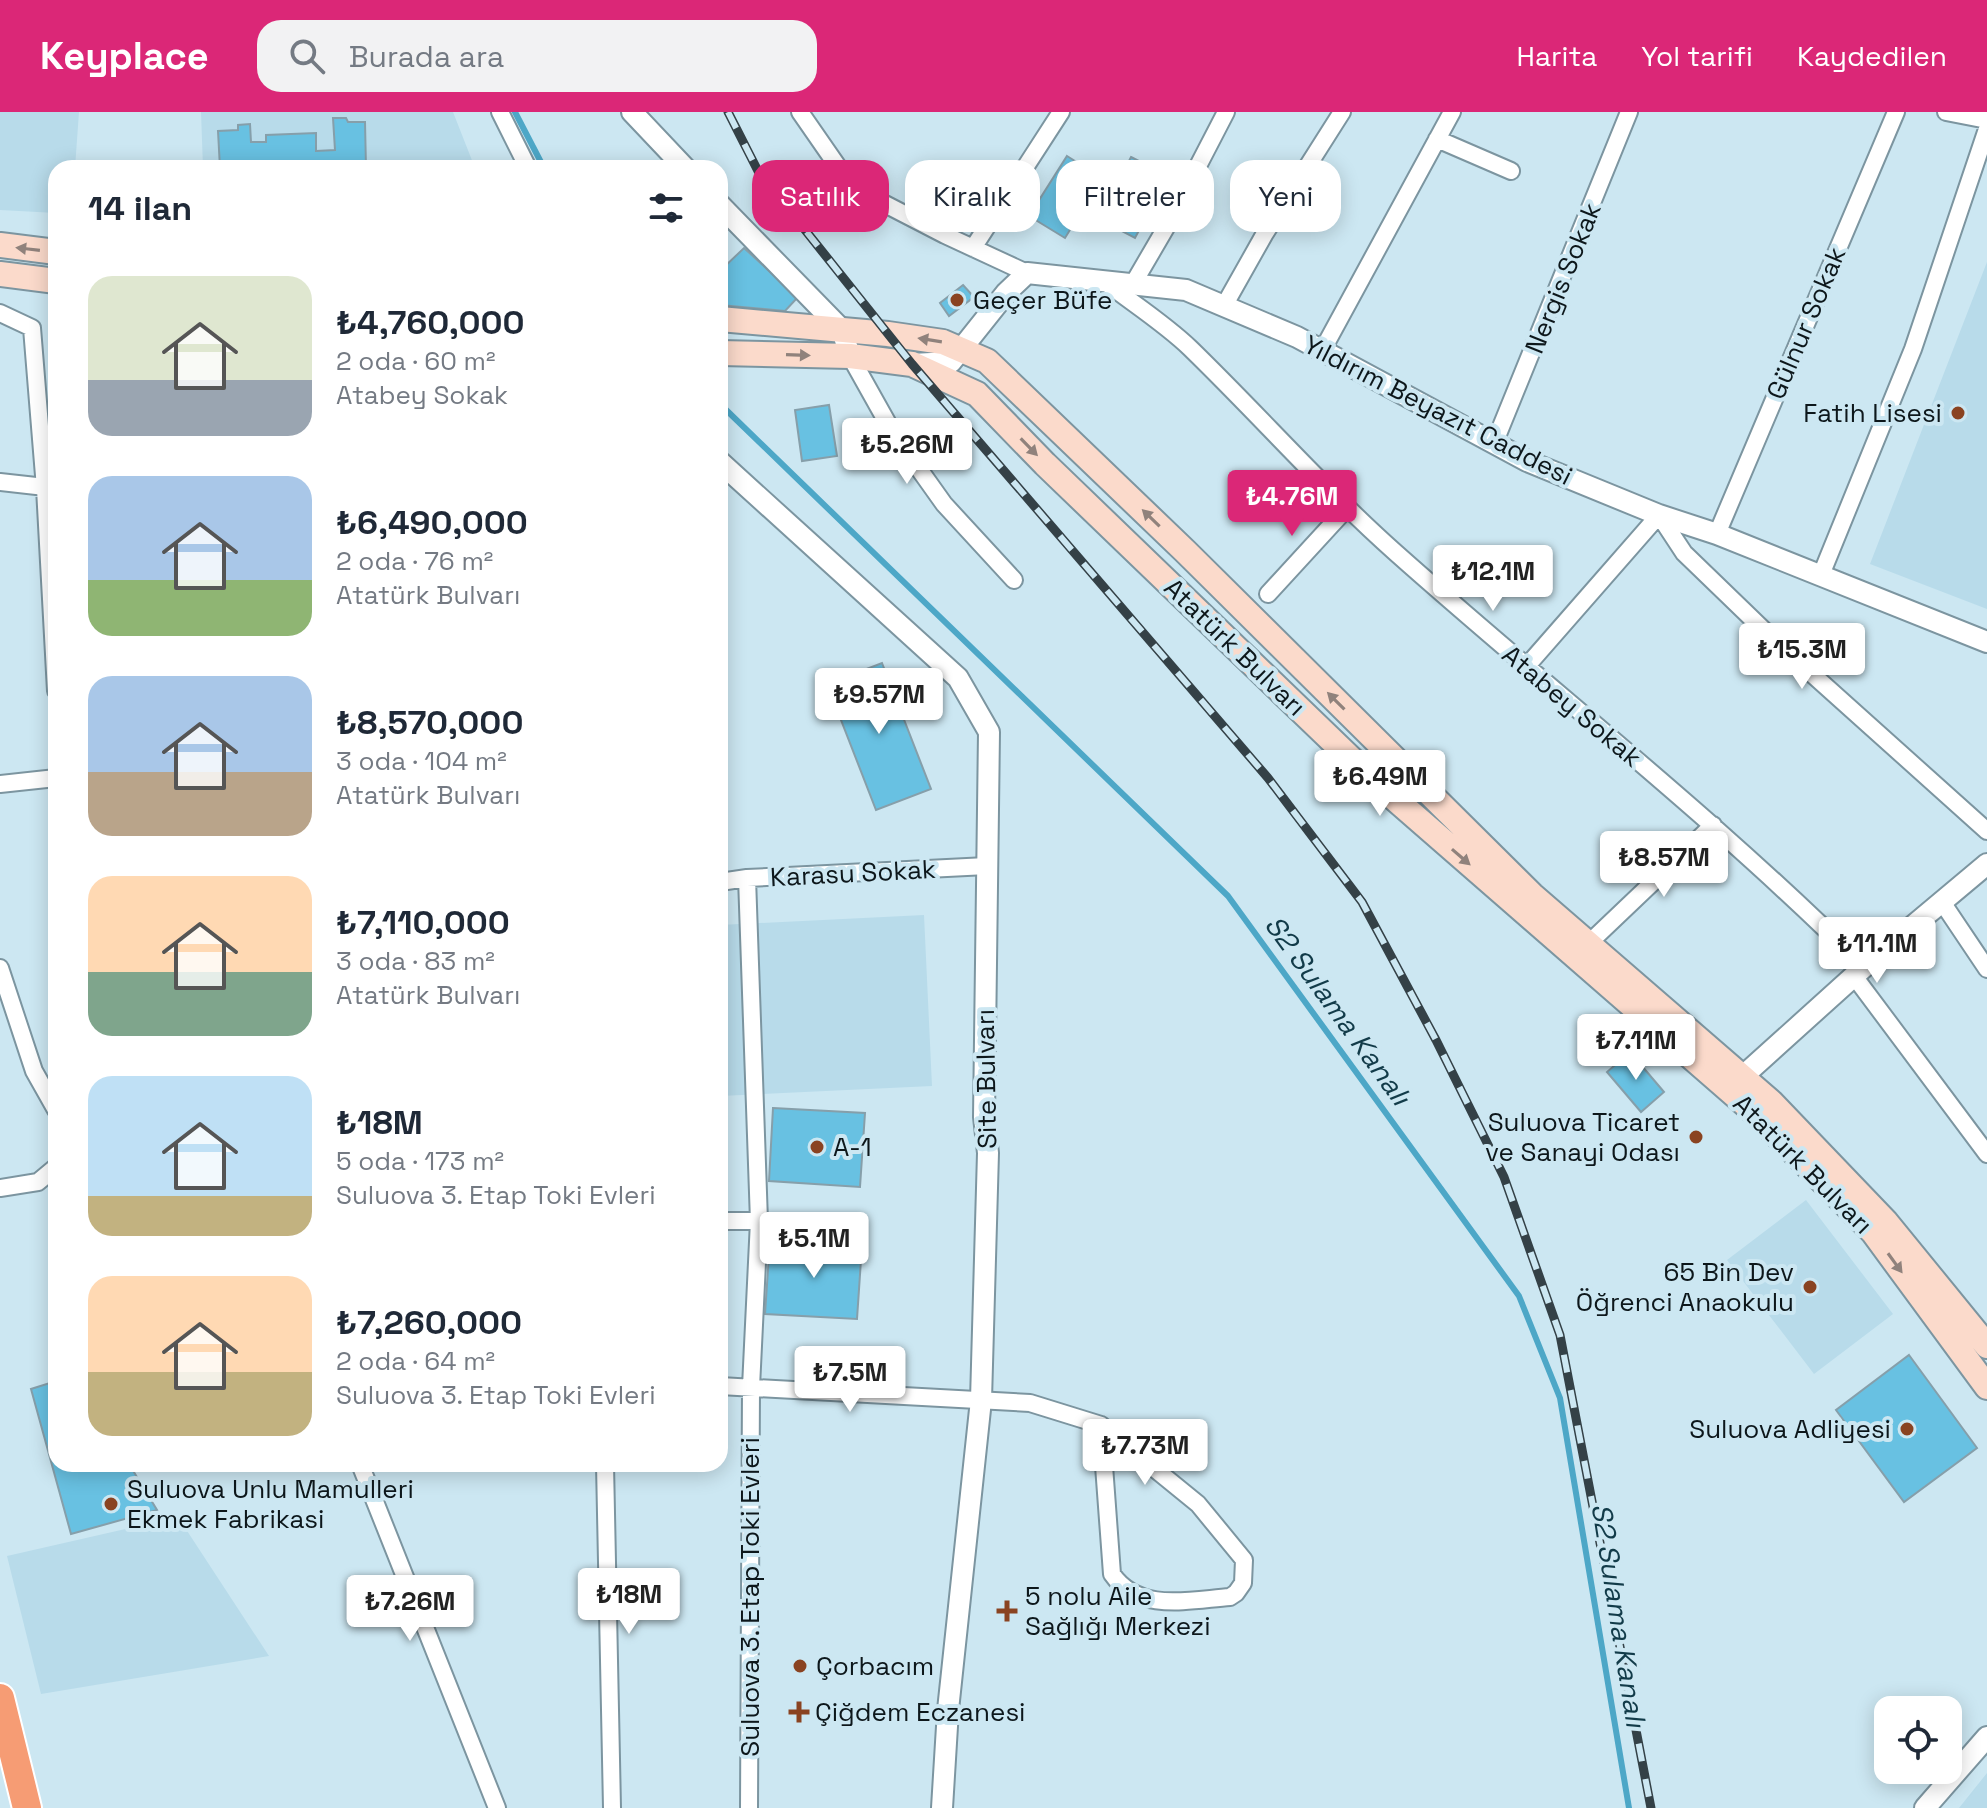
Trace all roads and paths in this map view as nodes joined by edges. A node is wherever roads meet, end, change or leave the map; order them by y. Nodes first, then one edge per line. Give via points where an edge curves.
1 (500, 112) edge
2 (632, 112) edge
3 (800, 112) edge
4 (1061, 112) edge
5 (1226, 112) edge
6 (1342, 112) edge
7 (1452, 112) edge
8 (1629, 112) edge
9 (1896, 112) edge
10 (1946, 112) edge
11 (1987, 120) edge
12 (1987, 129) edge
13 (1437, 139) junction
14 (524, 160) edge
15 (677, 160) edge
16 (1511, 171) dead end
17 (728, 213) edge
18 (0, 245) edge
19 (973, 248) junction
20 (48, 251) edge
21 (1027, 273) junction
22 (0, 274) edge
23 (48, 280) edge
24 (1104, 281) junction
25 (1133, 284) junction
26 (1224, 306) junction
27 (0, 313) edge
28 (728, 320) edge
29 (842, 330) junction
30 (962, 350) junction
31 (1322, 351) junction
32 (728, 353) edge
33 (850, 356) junction
34 (912, 364) junction
35 (1494, 444) junction
36 (48, 463) edge
37 (728, 469) edge
38 (0, 482) edge
39 (48, 488) edge
40 (1346, 509) junction
41 (1659, 515) junction
42 (1717, 534) junction
43 (1821, 575) junction
44 (1014, 580) dead end
45 (1268, 594) dead end
46 (1987, 642) edge
47 (1526, 667) junction
48 (48, 779) edge
49 (0, 784) edge
50 (1713, 825) junction
51 (1987, 831) edge
52 (1987, 864) edge
53 (987, 866) junction
54 (747, 878) junction
55 (728, 881) edge
56 (1942, 902) junction
57 (1588, 944) junction
58 (0, 968) edge
59 (1987, 969) edge
60 (1859, 971) junction
61 (1736, 1084) junction
62 (48, 1093) edge
63 (1987, 1154) edge
64 (48, 1174) edge
65 (0, 1188) edge
66 (728, 1221) edge
67 (759, 1221) junction
68 (1983, 1331) edge
69 (728, 1386) edge
70 (751, 1387) junction
71 (1987, 1387) edge
72 (981, 1400) junction
73 (1101, 1425) junction
74 (363, 1472) edge
75 (605, 1472) edge
76 (0, 1698) edge
77 (1987, 1737) edge
78 (27, 1808) edge
79 (497, 1808) edge
80 (612, 1808) edge
81 (749, 1808) edge
82 (942, 1808) edge
83 (1925, 1808) edge

1 - 14 street
2 - 15 street
3 - 19 street via 852,187
4 - 19 street
5 - 25 street
6 - 26 street
7 - 13 street
8 - 35 street, Nergis Sokak
9 - 42 street, Gülnur Sokak
10 - 11 street
12 - 43 street via 1913,349
13 - 16 street
13 - 31 street
17 - 29 street
20 -> 18 main road
19 - 21 street
21 - 24 street, Yıldırım Beyazıt Caddesi
21 - 30 street
22 - 23 main road
24 - 25 street, Yıldırım Beyazıt Caddesi
24 - 40 street, Atabey Sokak via 1188,346
25 - 26 street, Yıldırım Beyazıt Caddesi via 1186,290
26 - 31 street, Yıldırım Beyazıt Caddesi
27 - 36 street via 32,328
28 - 29 main road, Atatürk Bulvarı
30 -> 29 main road, Atatürk Bulvarı via 943,342
29 - 33 street
30 - 34 street via 951,362
57 -> 30 main road, Atatürk Bulvarı via 1020,391 987,361
31 - 35 street, Yıldırım Beyazıt Caddesi
32 -> 33 main road, Atatürk Bulvarı
33 - 34 main road, Atatürk Bulvarı
33 - 44 street via 892,431 944,504
34 -> 61 main road, Atatürk Bulvarı via 977,394 1372,779
35 - 41 street, Yıldırım Beyazıt Caddesi
37 - 53 street, Site Bulvarı via 958,678 989,732
38 - 39 street
40 - 45 street
40 - 47 street, Atabey Sokak
41 - 42 street, Yıldırım Beyazıt Caddesi
41 - 47 street
41 - 51 street via 1684,553 1773,639
42 - 43 street, Yıldırım Beyazıt Caddesi
43 - 46 street, Yıldırım Beyazıt Caddesi
47 - 50 street, Atabey Sokak
48 - 49 street
50 - 57 street
50 - 60 street, Atabey Sokak via 1794,897
52 - 56 street
53 - 54 street, Karasu Sokak
53 - 72 street, Site Bulvarı via 988,1153
54 - 55 street, Karasu Sokak
54 - 67 street, Suluova 3. Etap Toki Evleri
56 - 59 street
56 - 60 street
57 - 61 main road, Atatürk Bulvarı
58 - 62 street via 34,1071
60 - 61 street
60 - 63 street, Atabey Sokak
61 - 68 main road, Atatürk Bulvarı via 1771,1102
61 -> 71 main road, Atatürk Bulvarı via 1873,1232
64 - 65 street via 38,1182
66 - 67 street
67 - 70 street, Suluova 3. Etap Toki Evleri
69 - 70 street
70 - 72 street
70 - 81 street, Suluova 3. Etap Toki Evleri
72 - 73 street via 1030,1403
72 - 82 street, Site Bulvarı
73 - 73 street via 1198,1504 1244,1560 1245,1578 1236,1593 1152,1600 1117,1582 1112,1574
74 - 79 street
75 - 80 street
76 - 78 highway
77 - 83 street

